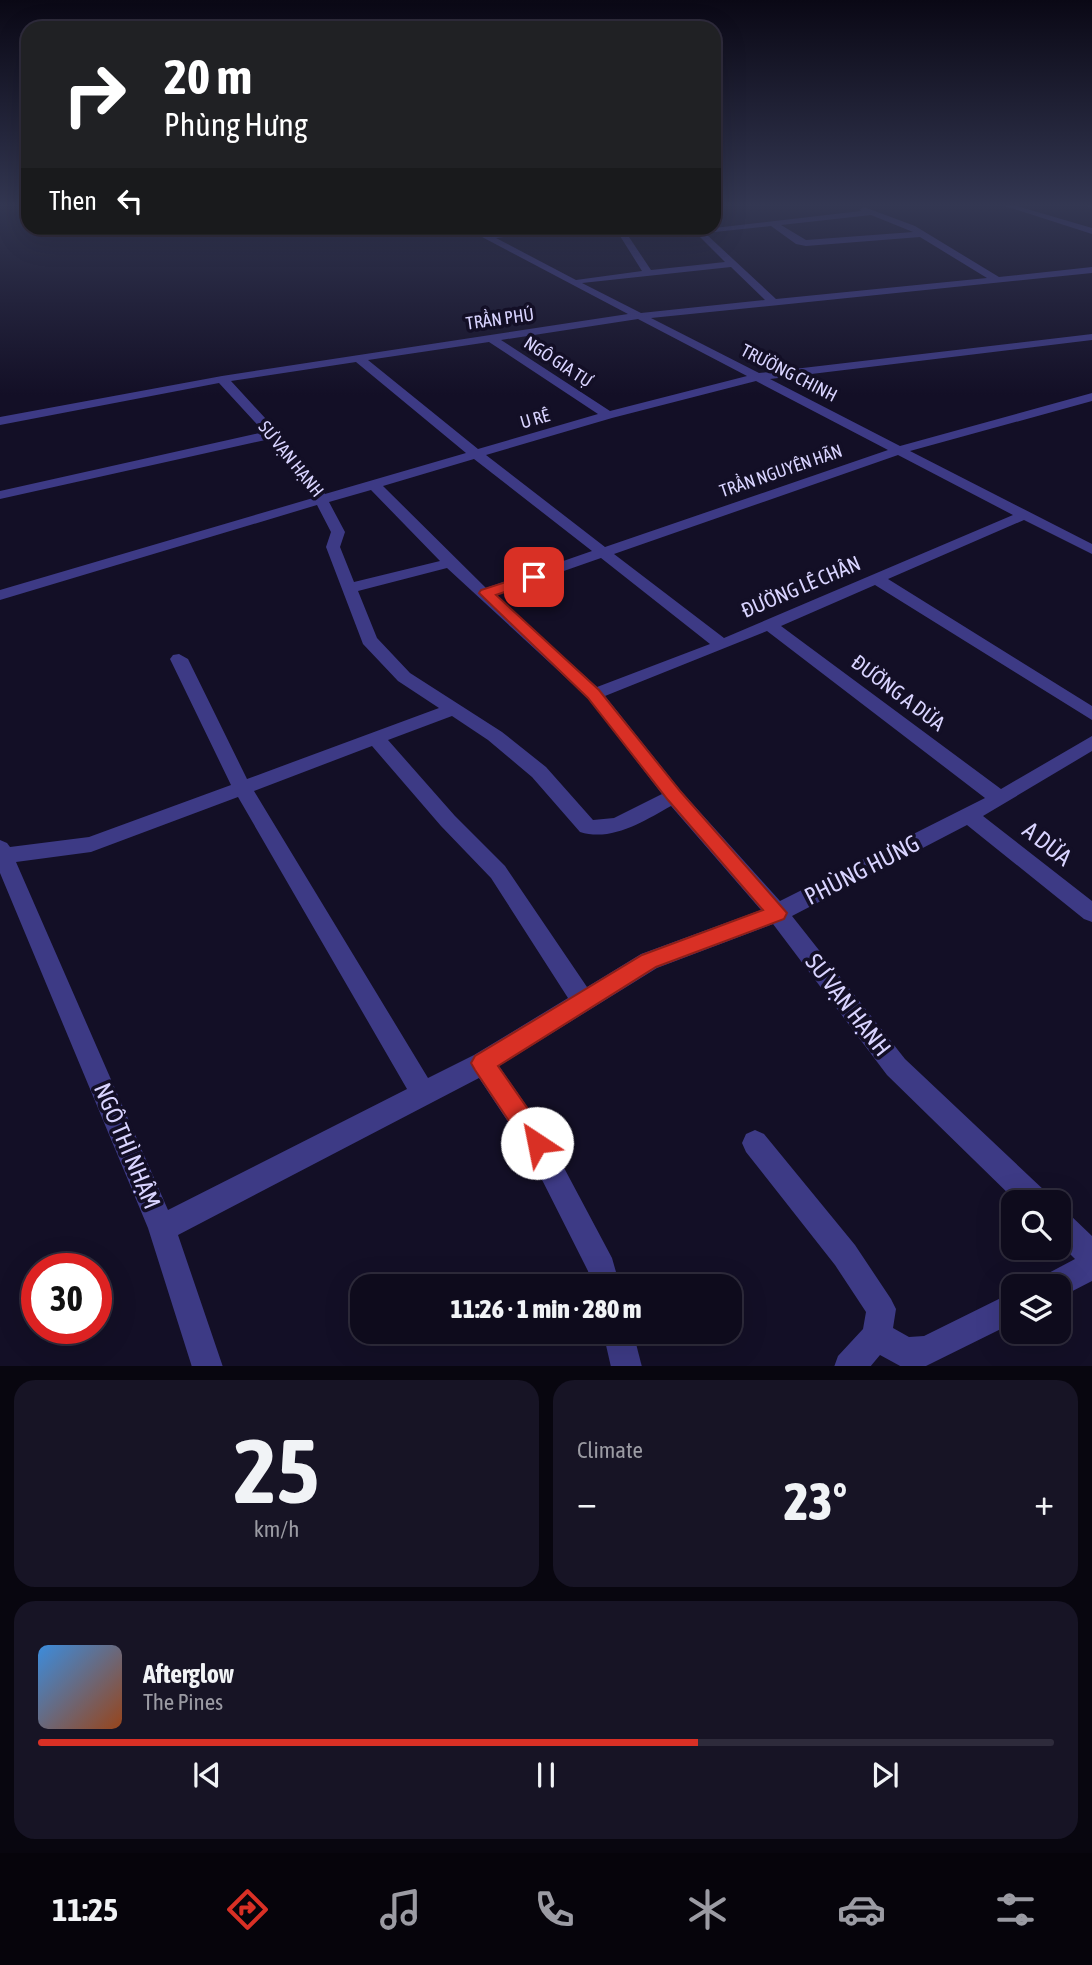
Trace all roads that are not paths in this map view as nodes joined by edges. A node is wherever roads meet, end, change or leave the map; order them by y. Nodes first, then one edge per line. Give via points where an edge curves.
1 (549, 268) edge
2 (556, 268) edge
3 (645, 268) edge
4 (693, 268) edge
5 (737, 268) edge
6 (978, 268) edge
7 (1092, 270) edge
8 (648, 272) junction
9 (996, 279) junction
10 (581, 281) junction
11 (773, 302) junction
12 (644, 315) junction
13 (1092, 337) edge
14 (490, 338) junction
15 (358, 358) junction
16 (762, 376) junction
17 (222, 379) junction
18 (1092, 397) edge
19 (608, 415) junction
20 (0, 421) edge
21 (273, 434) junction
22 (904, 449) junction
23 (476, 454) junction
24 (374, 485) junction
25 (0, 495) edge
26 (324, 499) junction
27 (1024, 515) junction
28 (1092, 543) edge
29 (1092, 550) edge
30 (605, 554) junction
31 (450, 562) junction
32 (875, 579) junction
33 (351, 588) junction
34 (486, 593) junction
35 (0, 595) edge
36 (768, 624) junction
37 (722, 645) junction
38 (179, 659) dead end
39 (594, 694) junction
40 (454, 709) junction
41 (1092, 714) edge
42 (377, 740) junction
43 (1092, 742) edge
44 (241, 786) junction
45 (674, 796) junction
46 (1000, 799) junction
47 (969, 816) junction
48 (2, 852) edge
49 (777, 913) junction
50 (1092, 913) edge
51 (584, 1002) junction
52 (483, 1063) junction
53 (423, 1094) junction
54 (755, 1143) dead end
55 (1024, 1190) edge
56 (163, 1228) junction
57 (1071, 1235) edge
58 (1092, 1255) edge
59 (1092, 1266) edge
60 (603, 1274) edge
61 (1071, 1277) edge
62 (1001, 1313) edge
63 (877, 1336) junction
64 (621, 1344) edge
65 (208, 1366) edge
66 (627, 1366) edge
67 (850, 1366) edge

1 - 12 street, TRƯỜNG CHINH
2 - 10 street, TRƯỜNG CHINH
3 - 8 street
4 - 8 street
5 - 11 street
6 - 9 street
7 - 9 street, TRẦN PHÚ
8 - 10 street
9 - 11 street, TRẦN PHÚ
10 - 12 street, TRƯỜNG CHINH
11 - 12 street, TRẦN PHÚ
12 - 14 street, TRẦN PHÚ
12 - 16 street, TRƯỜNG CHINH
13 - 16 street, U RÊ
14 - 15 street, TRẦN PHÚ
14 - 19 street, NGÔ GIA TỰ
15 - 17 street, TRẦN PHÚ
15 - 23 street
16 - 19 street, U RÊ
16 - 22 street, TRƯỜNG CHINH
17 - 20 street, TRẦN PHÚ
17 - 21 street, SƯ VẠN HẠNH
18 - 22 street, TRẦN NGUYÊN HÃN
19 - 23 street, U RÊ
21 - 25 street
21 - 26 street, SƯ VẠN HẠNH
22 - 27 street, TRƯỜNG CHINH
22 - 28 street, TRƯỜNG CHINH
22 - 30 street, TRẦN NGUYÊN HÃN
23 - 24 street, U RÊ
23 - 30 street
24 - 26 street, U RÊ
24 - 31 street, SƯ VẠN HẠNH
26 - 33 street, SƯ VẠN HẠNH via 338,532 333,547
26 - 35 street, U RÊ
27 - 29 street, TRƯỜNG CHINH
27 - 32 street, ĐƯỜNG LÊ CHÂN
30 - 34 street, TRẦN NGUYÊN HÃN
30 - 37 street
31 - 33 street
31 - 34 street, SƯ VẠN HẠNH
32 - 36 street, ĐƯỜNG LÊ CHÂN
32 - 41 street
33 - 40 street, SƯ VẠN HẠNH via 369,640 404,677
34 - 39 street, SƯ VẠN HẠNH
36 - 37 street, ĐƯỜNG LÊ CHÂN
36 - 46 street, ĐƯỜNG A DỪA
37 - 39 street, ĐƯỜNG LÊ CHÂN
38 - 44 street
39 - 45 street, SƯ VẠN HẠNH
40 - 42 street
40 - 45 street, SƯ VẠN HẠNH via 539,772 587,827 611,827
42 - 44 street
42 - 51 street via 498,872
43 - 46 street, PHÙNG HƯNG
44 - 48 street via 91,844
44 - 53 street
45 - 49 street, SƯ VẠN HẠNH
46 - 47 street, PHÙNG HƯNG
47 - 49 street, PHÙNG HƯNG
47 - 50 street, A DỪA
48 - 56 street, NGÔ THÌ NHẬM
49 - 51 street, PHÙNG HƯNG via 649,961
49 - 55 street, SƯ VẠN HẠNH via 896,1067
51 - 52 street, PHÙNG HƯNG
52 - 53 street, NGÔ THÌ NHẬM
52 - 60 street via 537,1143
53 - 56 street, NGÔ THÌ NHẬM
54 - 63 street via 845,1255 881,1309
56 - 65 street
57 - 58 street
59 - 61 street
62 - 63 street via 926,1351 906,1353
63 - 67 street
64 - 66 street

